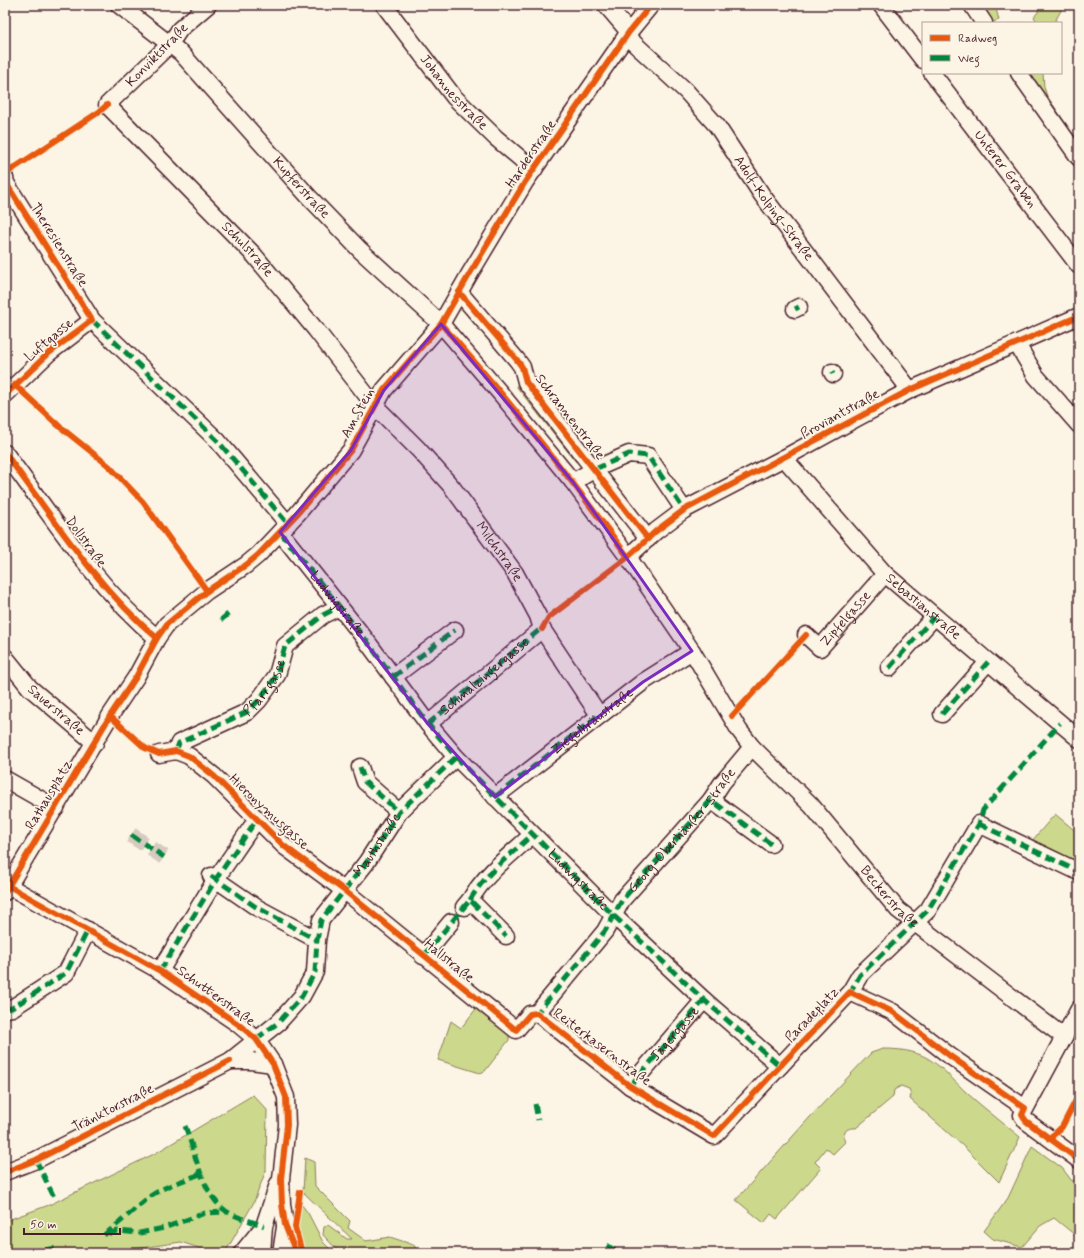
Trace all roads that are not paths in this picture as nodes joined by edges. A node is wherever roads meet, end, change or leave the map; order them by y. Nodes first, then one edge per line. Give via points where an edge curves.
1 (119, 5) edge
2 (208, 5) edge
3 (384, 5) edge
4 (606, 5) edge
5 (651, 5) edge
6 (881, 5) edge
7 (972, 5) edge
8 (983, 22) edge
9 (627, 34) junction
10 (169, 44) junction
11 (922, 59) edge
12 (933, 74) edge
13 (1020, 74) edge
14 (107, 105) joint
15 (1079, 158) edge
16 (534, 170) junction
17 (5, 181) edge
18 (1079, 266) edge
19 (459, 292) junction
20 (1079, 316) edge
21 (92, 320) junction
22 (441, 324) junction
23 (1017, 344) junction
24 (906, 384) junction
25 (5, 395) edge
26 (375, 406) junction
27 (1079, 426) edge
28 (5, 452) edge
29 (784, 458) junction
30 (595, 469) junction
31 (573, 482) junction
32 (684, 510) junction
33 (288, 523) junction
34 (648, 539) junction
35 (628, 557) junction
36 (885, 574) junction
37 (340, 607) junction
38 (934, 617) junction
39 (455, 630) dead end
40 (539, 632) junction
41 (806, 635) dead end
42 (157, 638) junction
43 (692, 651) junction
44 (5, 657) edge
45 (988, 662) junction
46 (889, 668) dead end
47 (393, 677) junction
48 (942, 714) dead end
49 (597, 717) junction
50 (428, 724) junction
51 (1079, 739) edge
52 (94, 743) junction
53 (752, 747) junction
54 (176, 751) junction
55 (159, 754) dead end
56 (456, 757) junction
57 (360, 768) dead end
58 (5, 779) edge
59 (495, 797) junction
60 (706, 805) junction
61 (56, 808) junction
62 (399, 812) junction
63 (256, 818) junction
64 (532, 835) junction
65 (771, 844) dead end
66 (1079, 872) edge
67 (216, 879) junction
68 (6, 887) edge
69 (347, 890) junction
70 (613, 916) junction
71 (451, 922) dead end
72 (908, 928) junction
73 (88, 930) junction
74 (506, 936) dead end
75 (317, 940) junction
76 (423, 956) junction
77 (160, 971) junction
78 (850, 992) junction
79 (704, 1000) junction
80 (5, 1008) edge
81 (1079, 1009) edge
82 (537, 1013) junction
83 (1064, 1037) junction
84 (256, 1039) junction
85 (230, 1061) junction
86 (272, 1064) junction
87 (780, 1066) junction
88 (630, 1086) junction
89 (1025, 1108) junction
90 (714, 1136) joint
91 (1079, 1160) edge
92 (6, 1169) edge
93 (281, 1179) junction
94 (285, 1225) junction
95 (264, 1226) junction
96 (242, 1253) edge
97 (262, 1253) edge
98 (281, 1253) edge
99 (296, 1253) edge

1 - 10 street, Kupferstraße
2 - 10 street, Konviktstraße via 180,30
3 - 16 street, Johannesstraße via 454,97
4 - 9 street, Adolf-Kolping-Straße
5 - 9 street, Harderstraße
6 - 11 street
7 - 8 street
9 - 16 street, Harderstraße
9 - 24 street, Adolf-Kolping-Straße via 686,91 717,126 762,195
10 - 14 street, Konviktstraße
10 - 22 street, Kupferstraße via 181,53 360,250
12 - 18 street, Unterer Graben
13 - 15 street
14 - 26 street, Schulstraße via 254,255
16 - 19 street, Harderstraße
17 - 21 street, Theresienstraße
19 - 22 street, Harderstraße
19 - 30 street, Schrannenstraße via 517,360 526,382
20 - 23 street, Proviantstraße
21 - 25 street, Luftgasse via 49,353
21 - 33 street, Theresienstraße via 217,440
22 - 26 street, Am Stein via 384,390
22 - 31 street
23 - 24 street, Proviantstraße
23 - 27 street via 1036,376
24 - 29 street, Proviantstraße
26 - 33 street, Am Stein via 351,450
26 - 40 street, Milchstraße via 419,450 462,500 515,573 538,616
28 - 42 street, Dollstraße via 100,581 130,614
29 - 32 street, Proviantstraße
29 - 36 street, Sebastianstraße
30 - 31 street, Schrannenstraße
30 - 32 street via 628,454 648,456
30 - 34 street, Schrannenstraße
31 - 35 street
32 - 34 street, Proviantstraße
33 - 37 street, Ludwigstraße
33 - 42 street, Am Stein via 246,565 187,606
34 - 35 street, Proviantstraße
35 - 43 street
36 - 38 street, Sebastianstraße
36 - 41 street, Zipfelgasse via 820,648
37 - 47 street, Ludwigstraße
37 - 54 street, Pfarrgasse via 324,615 285,646 277,675 247,712 179,743
38 - 45 street, Sebastianstraße
38 - 46 street
39 - 47 street
40 - 49 street, Milchstraße
40 - 50 street, Schmalzingergasse
42 - 52 street, Rathausplatz
43 - 49 street, Ziegelbräustraße via 643,682
43 - 53 street, Beckerstraße via 739,730
44 - 52 street, Sauerstraße via 30,688
45 - 48 street
45 - 51 street, Sebastianstraße
47 - 50 street, Ludwigstraße
49 - 59 street, Ziegelbräustraße
50 - 56 street, Ludwigstraße
52 - 61 street, Rathausplatz
53 - 60 street, Georg-Oberhäußer-Straße
53 - 72 street, Beckerstraße via 811,805 898,910
54 - 55 street
54 - 63 street, Hieronymusgasse via 189,756 214,776
56 - 59 street, Ludwigstraße
56 - 62 street, Mauthstraße
57 - 62 street via 365,782
58 - 61 street
59 - 64 street, Ludwigstraße
60 - 65 street
60 - 70 street, Georg-Oberhäußer-Straße via 622,900
61 - 68 street, Rathausplatz
62 - 69 street, Mauthstraße
63 - 67 street
63 - 69 street, Hieronymusgasse via 284,846
64 - 70 street, Ludwigstraße
64 - 74 street via 492,872 467,903
66 - 72 street, Paradeplatz via 979,824 928,910
67 - 75 street via 256,907
67 - 77 street
68 - 73 street, Schutterstraße
69 - 75 street, Mauthstraße via 321,920
69 - 76 street, Hallstraße
70 - 79 street, Ludwigstraße
70 - 82 street, Hallstraße via 605,931
71 - 76 street
72 - 78 street, Paradeplatz via 860,975
72 - 83 street, Beckerstraße
73 - 77 street, Schutterstraße
73 - 80 street via 66,973 12,1008
75 - 84 street, Mauthstraße via 315,972 302,996 279,1022
76 - 82 street, Hallstraße via 516,1030 530,1014
77 - 84 street, Schutterstraße
78 - 87 street, Paradeplatz
78 - 89 street, Paradeplatz via 893,1012 950,1056
79 - 87 street, Ludwigstraße
79 - 88 street, Jägergasse
81 - 83 street
82 - 88 street, Reiterkasernstraße
83 - 89 street
84 - 85 street, Tränktorstraße
84 - 86 street, Schutterstraße
85 - 86 street, Tränktorstraße
85 - 92 street, Tränktorstraße via 36,1160
86 - 93 street, Schutterstraße via 286,1097 287,1126
87 - 90 street, Paradeplatz
88 - 90 street, Reiterkasernstraße
89 - 91 street via 1022,1114 1026,1121
93 - 94 street, Schutterstraße
93 - 95 street, Schutterstraße
94 - 98 street, Schutterstraße
94 - 99 street, Schutterstraße
95 - 96 street, Schutterstraße
95 - 97 street, Schutterstraße

